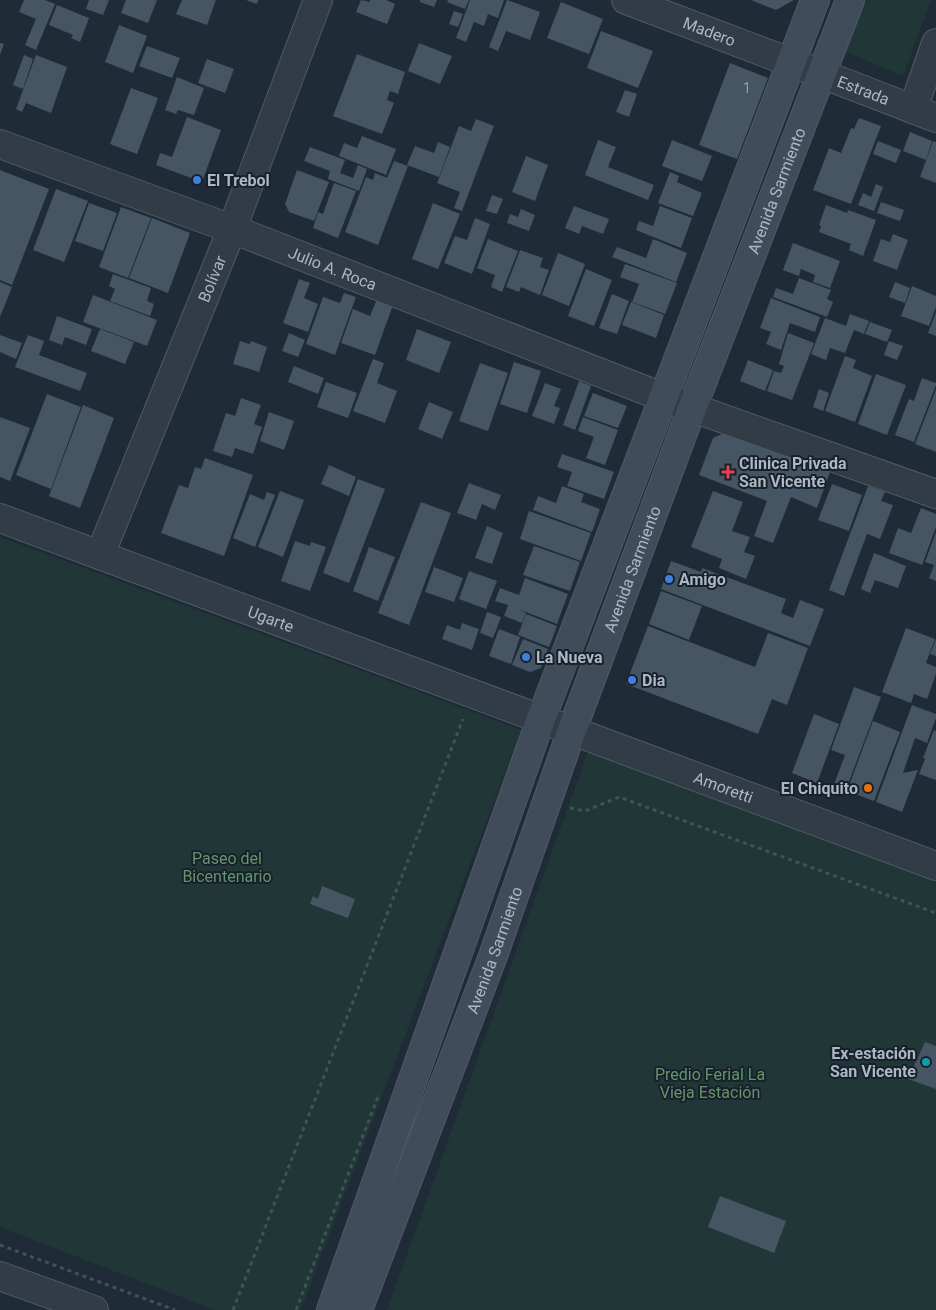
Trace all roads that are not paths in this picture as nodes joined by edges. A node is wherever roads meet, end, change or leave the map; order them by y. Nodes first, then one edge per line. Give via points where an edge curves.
1 (318, 0) edge
2 (626, 0) edge
3 (815, 0) edge
4 (850, 0) edge
5 (936, 43) edge
6 (792, 62) junction
7 (822, 75) junction
8 (925, 114) edge
9 (0, 144) edge
10 (232, 229) junction
11 (665, 398) junction
12 (693, 406) junction
13 (936, 494) edge
14 (0, 518) edge
15 (100, 555) junction
16 (541, 719) junction
17 (572, 730) junction
18 (936, 866) edge
19 (0, 1276) edge
20 (94, 1310) edge
21 (331, 1310) edge
22 (358, 1310) edge

1 - 10 street, Bolívar
2 - 6 street, Madero
3 - 6 main road, Avenida Sarmiento
4 - 7 main road, Avenida Sarmiento
5 - 8 street
6 - 7 street, Estrada
6 - 11 main road, Avenida Sarmiento
7 - 8 street, Estrada
7 - 12 main road, Avenida Sarmiento
9 - 10 street, Julio A. Roca
10 - 11 street, Julio A. Roca
10 - 15 street, Bolívar
11 - 12 street, Julio A. Roca
11 - 16 main road, Avenida Sarmiento
12 - 13 street, Julio A. Roca
12 - 17 main road, Avenida Sarmiento
14 - 15 street, Ugarte
15 - 16 street, Ugarte
16 - 17 street, Amoretti
16 - 21 main road, Avenida Sarmiento
17 - 18 street, Amoretti
17 - 22 main road, Avenida Sarmiento via 493,956
19 - 20 street

